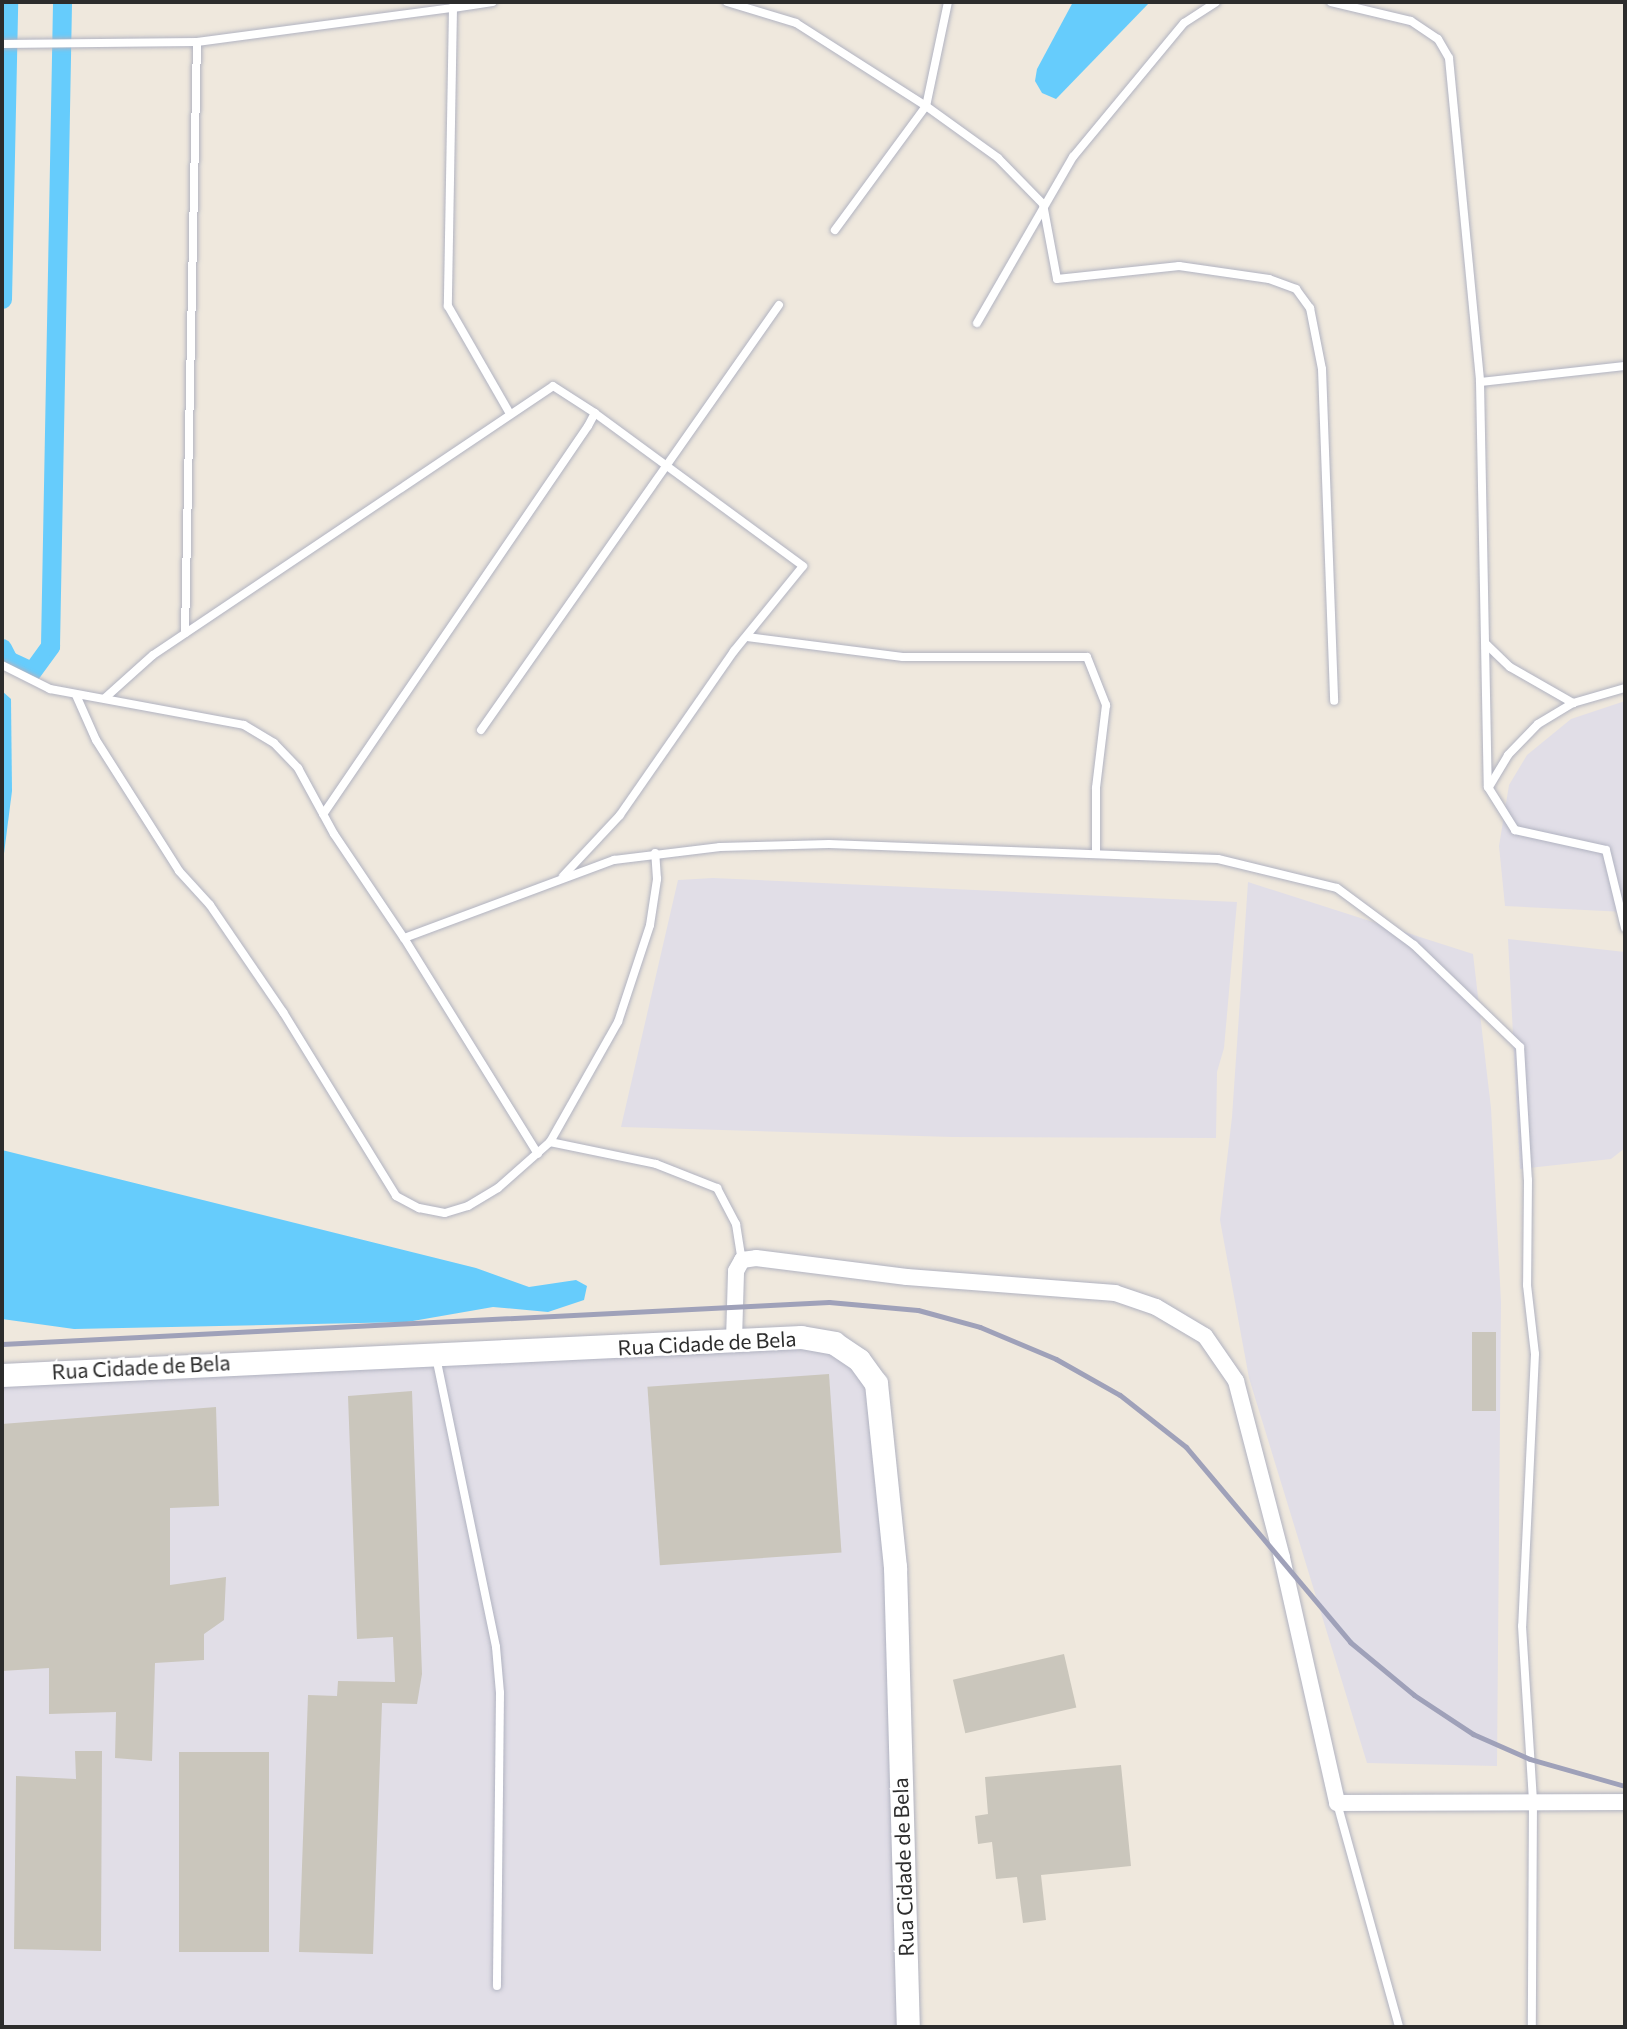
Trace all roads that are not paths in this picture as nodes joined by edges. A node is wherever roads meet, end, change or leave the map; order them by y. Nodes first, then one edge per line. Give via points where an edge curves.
1 (493, 2) edge
2 (727, 2) edge
3 (948, 2) edge
4 (1216, 2) edge
5 (1331, 2) edge
6 (454, 5) edge
7 (197, 42) junction
8 (2, 44) edge
9 (926, 106) junction
10 (1043, 204) junction
11 (835, 230) dead end
12 (779, 305) dead end
13 (977, 323) dead end
14 (1625, 366) edge
15 (1480, 382) junction
16 (509, 412) junction
17 (595, 413) junction
18 (665, 464) junction
19 (185, 633) junction
20 (747, 638) junction
21 (1486, 644) junction
22 (2, 665) edge
23 (1625, 688) edge
24 (76, 695) junction
25 (105, 698) junction
26 (1334, 701) dead end
27 (1573, 703) junction
28 (481, 730) dead end
29 (1488, 788) junction
30 (323, 814) junction
31 (654, 853) junction
32 (1096, 853) junction
33 (558, 881) junction
34 (1625, 928) edge
35 (404, 937) junction
36 (550, 1142) junction
37 (538, 1154) junction
38 (742, 1260) junction
39 (734, 1340) junction
40 (435, 1354) junction
41 (2, 1374) edge
42 (1533, 1800) junction
43 (1625, 1802) edge
44 (1336, 1803) junction
45 (497, 1986) dead end
46 (908, 2027) edge
47 (1399, 2027) edge
48 (1532, 2027) edge

1 - 6 lane
2 - 9 lane via 796,23
3 - 9 lane
4 - 10 lane via 1184,23 1155,55 1073,157
5 - 15 lane via 1411,21 1438,39 1449,58
6 - 7 lane
6 - 16 lane via 448,306
7 - 8 lane
7 - 19 lane
9 - 10 lane via 998,158
9 - 11 lane
10 - 13 lane
10 - 26 lane via 1057,279 1179,266 1269,279 1296,289 1310,308 1322,369
12 - 18 lane
14 - 15 lane
15 - 21 lane
16 - 17 lane via 553,386
16 - 19 lane via 420,479
17 - 18 lane
17 - 30 lane
18 - 20 lane via 803,566
18 - 28 lane
19 - 25 lane
20 - 32 lane via 903,657 1087,657 1106,705 1096,788
20 - 33 lane via 620,814
21 - 27 lane via 1510,667
21 - 29 lane
22 - 24 lane via 50,690
23 - 27 lane
24 - 25 lane
24 - 37 lane via 96,740 179,871 210,905 283,1012 396,1196 419,1208 445,1213 468,1206
25 - 30 lane via 244,725 274,743 298,768
27 - 29 lane via 1538,724 1508,755
29 - 34 lane via 1516,830 1605,850
30 - 35 lane
31 - 32 lane via 830,844
31 - 33 lane via 614,860
31 - 36 lane via 657,878 650,925 618,1022
32 - 42 lane via 1219,859 1337,888 1415,945 1520,1047 1528,1180 1527,1284 1535,1354 1522,1626
33 - 35 lane
35 - 37 lane
36 - 37 lane
36 - 38 lane via 656,1164 717,1188 736,1224
38 - 39 street via 736,1271
38 - 44 street via 1115,1293 1156,1307 1205,1336 1236,1381 1247,1415
39 - 40 street, Rua Cidade de Bela
39 - 46 street, Rua Cidade de Bela via 802,1337 834,1343 859,1360 876,1383 895,1567
40 - 41 street, Rua Cidade de Bela
40 - 45 lane via 499,1681
42 - 43 street
42 - 44 street
42 - 48 lane
44 - 47 lane

